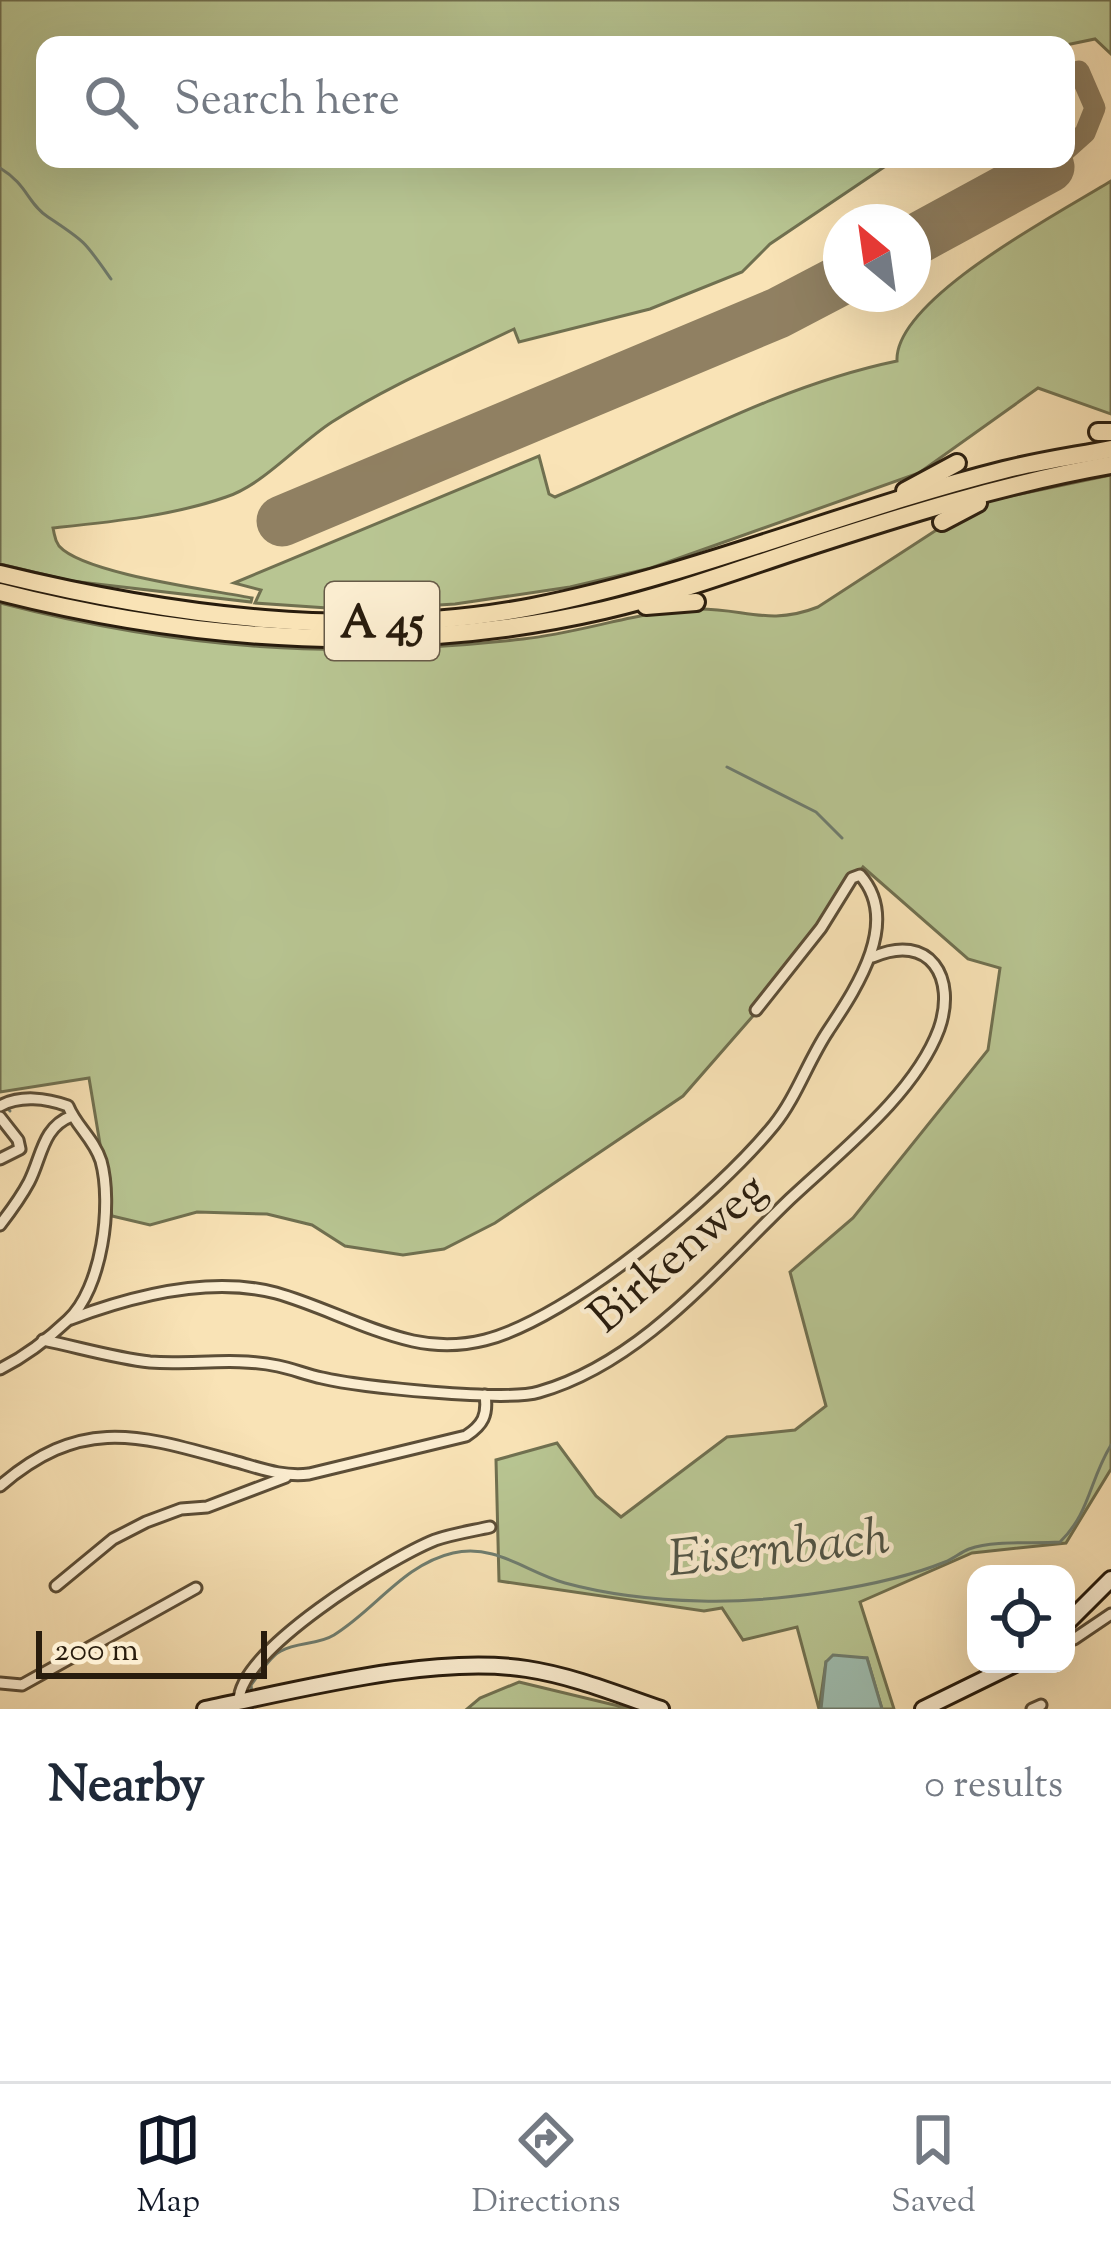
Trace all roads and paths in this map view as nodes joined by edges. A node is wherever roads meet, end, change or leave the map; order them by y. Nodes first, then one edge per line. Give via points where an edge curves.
1 (1111, 449) edge
2 (957, 463) dead end
3 (1111, 465) edge
4 (1006, 488) junction
5 (854, 514) junction
6 (942, 522) dead end
7 (0, 574) edge
8 (0, 592) edge
9 (696, 602) dead end
10 (604, 610) junction
11 (873, 957) junction
12 (756, 1010) dead end
13 (0, 1106) edge
14 (72, 1116) junction
15 (0, 1117) edge
16 (0, 1159) edge
17 (0, 1225) edge
18 (71, 1319) junction
19 (43, 1340) junction
20 (0, 1369) edge
21 (484, 1394) junction
22 (286, 1477) junction
23 (0, 1486) edge
24 (490, 1527) dead end
25 (1111, 1579) edge
26 (56, 1586) dead end
27 (196, 1588) dead end
28 (1111, 1614) edge
29 (1075, 1615) edge
30 (1075, 1638) edge
31 (997, 1673) edge
32 (0, 1683) edge
33 (249, 1700) junction
34 (205, 1709) edge
35 (661, 1709) edge
36 (923, 1709) edge

1 - 5 highway, A 45
2 - 5 highway
3 - 4 highway, A 45
4 - 6 highway
4 - 10 highway, A 45
5 - 7 highway, A 45 via 598,593 425,619 216,615
8 - 10 highway, A 45 via 157,624 280,637 427,636
9 - 10 highway
11 - 12 street via 871,895 856,875
11 - 18 street via 770,1130 634,1256 502,1334 416,1342 245,1288 141,1298
11 - 21 street, Birkenweg via 913,950 933,962 943,982 935,1039 904,1088 636,1343 537,1393
13 - 14 street via 52,1101
14 - 17 street via 42,1143 31,1179
14 - 18 street via 100,1159 107,1210 90,1285
15 - 16 street via 20,1149
18 - 19 street
19 - 20 street
19 - 21 street, Birkenweg via 153,1362 249,1362 323,1379
21 - 22 street via 484,1419 466,1436
22 - 23 street via 123,1435 62,1446
22 - 26 street via 146,1522
24 - 33 street via 434,1541 320,1609 270,1648 241,1684
25 - 29 main road
27 - 32 street via 22,1685
28 - 30 street
31 - 36 main road
33 - 34 main road
33 - 35 main road via 406,1672 495,1666 557,1675

